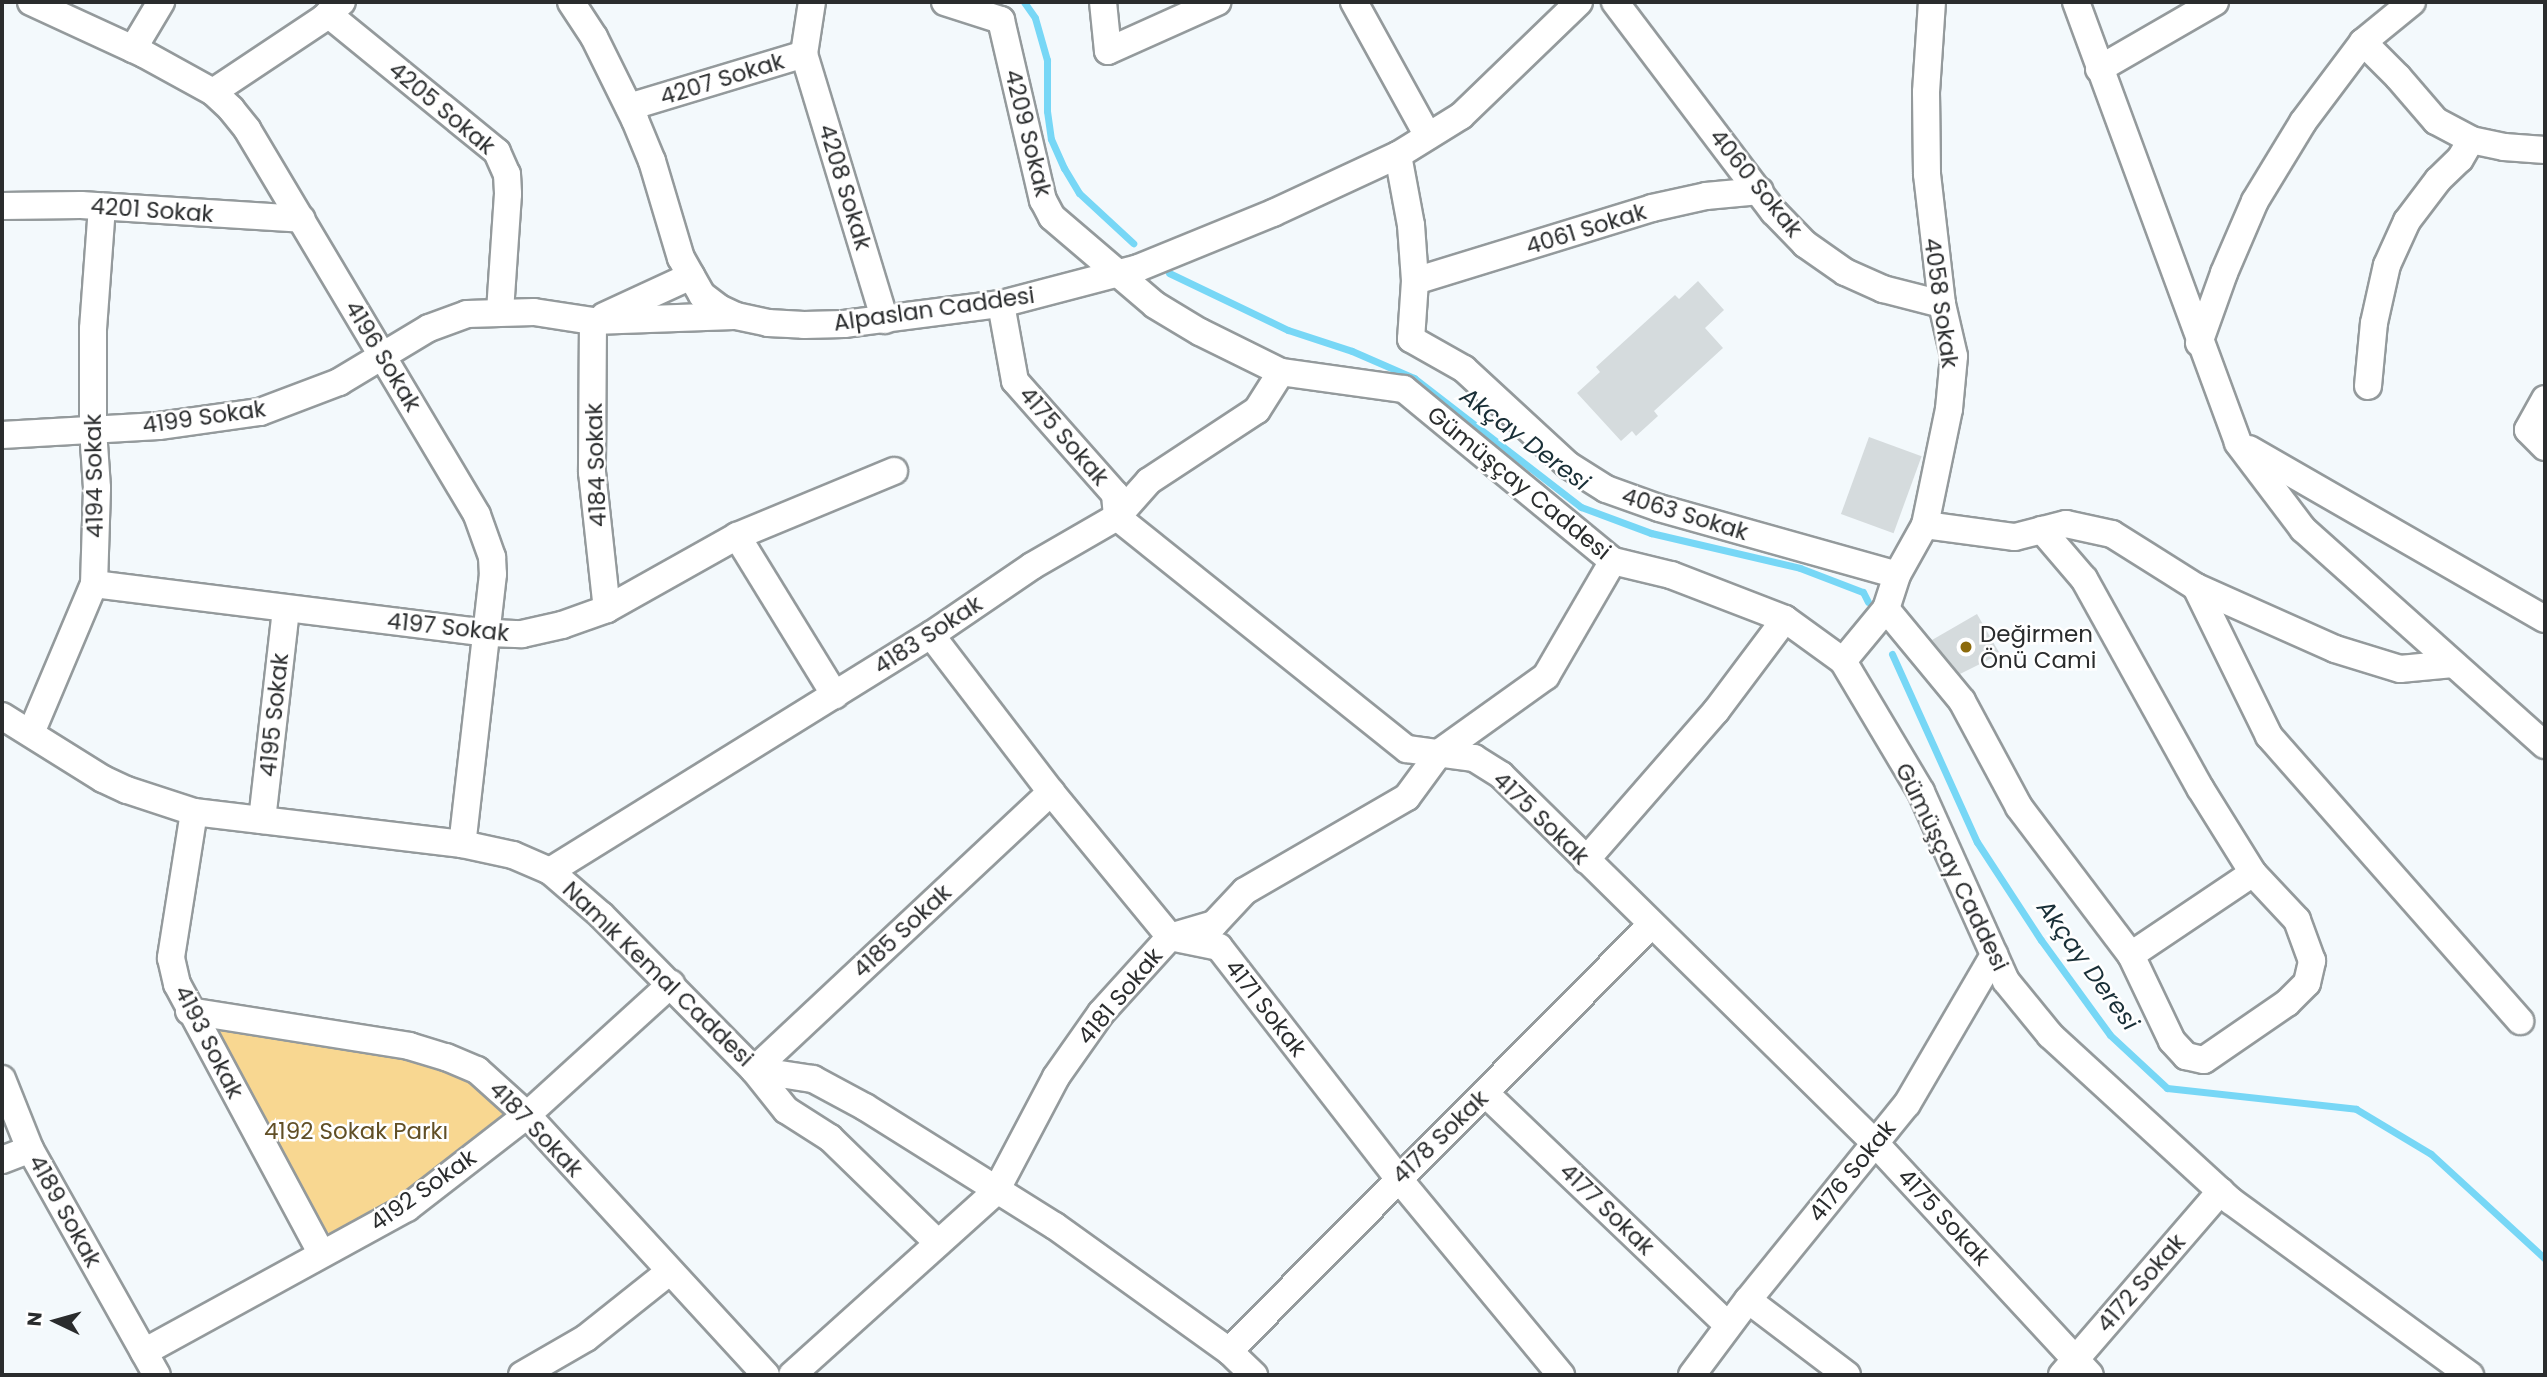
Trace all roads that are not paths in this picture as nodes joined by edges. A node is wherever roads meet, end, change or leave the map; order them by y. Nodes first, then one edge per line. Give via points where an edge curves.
1 (31, 2) edge
2 (161, 2) edge
3 (571, 2) edge
4 (813, 2) edge
5 (946, 2) edge
6 (1102, 2) edge
7 (1217, 2) edge
8 (1354, 2) edge
9 (1579, 2) edge
10 (1615, 2) edge
11 (1932, 2) edge
12 (2076, 2) edge
13 (2215, 2) edge
14 (2412, 2) edge
15 (335, 8) edge
16 (2363, 42) junction
17 (133, 49) junction
18 (804, 54) junction
19 (2099, 69) junction
20 (213, 92) junction
21 (629, 107) junction
22 (1428, 136) junction
23 (2471, 140) junction
24 (2545, 150) edge
25 (1398, 155) junction
26 (1760, 191) junction
27 (2, 206) edge
28 (102, 206) junction
29 (302, 219) junction
30 (1119, 274) junction
31 (691, 276) junction
32 (1415, 281) junction
33 (1001, 304) junction
34 (1942, 304) junction
35 (500, 312) junction
36 (736, 316) junction
37 (885, 320) junction
38 (593, 321) junction
39 (2199, 343) junction
40 (384, 357) junction
41 (1281, 372) junction
42 (2368, 386) dead end
43 (2545, 399) edge
44 (93, 430) junction
45 (2, 436) edge
46 (2238, 443) junction
47 (2545, 447) edge
48 (894, 471) dead end
49 (1117, 517) junction
50 (1924, 525) junction
51 (2042, 530) junction
52 (737, 536) junction
53 (1613, 561) junction
54 (1897, 575) junction
55 (94, 584) junction
56 (2196, 587) junction
57 (286, 609) junction
58 (607, 609) junction
59 (1886, 609) junction
60 (1785, 619) junction
61 (2545, 619) edge
62 (489, 633) junction
63 (931, 635) junction
64 (1843, 661) junction
65 (2453, 664) junction
66 (835, 695) junction
67 (2, 716) edge
68 (31, 733) junction
69 (2545, 744) edge
70 (1440, 752) junction
71 (1051, 792) junction
72 (194, 812) junction
73 (262, 820) junction
74 (462, 845) junction
75 (1586, 860) junction
76 (550, 871) junction
77 (2253, 873) junction
78 (1651, 925) junction
79 (1170, 937) junction
80 (1994, 955) junction
81 (2131, 955) junction
82 (671, 984) junction
83 (189, 1011) junction
84 (2520, 1021) dead end
85 (754, 1070) junction
86 (2, 1079) edge
87 (1485, 1093) junction
88 (527, 1115) junction
89 (1875, 1143) junction
90 (30, 1149) junction
91 (2, 1160) edge
92 (1398, 1178) junction
93 (996, 1191) junction
94 (2221, 1191) junction
95 (938, 1243) junction
96 (322, 1254) junction
97 (669, 1272) junction
98 (1748, 1300) junction
99 (1728, 1325) junction
100 (1229, 1351) junction
101 (144, 1352) junction
102 (2075, 1370) edge
103 (157, 1375) edge
104 (522, 1375) edge
105 (766, 1375) edge
106 (792, 1375) edge
107 (1254, 1375) edge
108 (1561, 1375) edge
109 (1692, 1375) edge
110 (1847, 1375) edge
111 (2469, 1375) edge

1 - 17 street, 4196 Sokak
2 - 17 street
3 - 21 street, Alpaslan Caddesi
4 - 18 street, 4207 Sokak
5 - 30 street, 4209 Sokak via 1001,20 1042,200 1052,218
6 - 7 street via 1108,51
8 - 22 street
9 - 22 street, Alpaslan Caddesi via 1461,116
10 - 26 street, 4060 Sokak
11 - 34 street, 4058 Sokak via 1925,132 1930,220
12 - 19 street
13 - 19 street
14 - 16 street
15 - 20 street
15 - 35 street, 4205 Sokak via 487,142 503,163 508,194
16 - 23 street via 2436,121
16 - 39 street via 2303,122 2255,201
17 - 20 street, 4196 Sokak
18 - 21 street, 4207 Sokak
18 - 37 street, 4208 Sokak
19 - 39 street
20 - 29 street, 4196 Sokak via 247,129
21 - 31 street, Alpaslan Caddesi
22 - 25 street, Alpaslan Caddesi
23 - 24 street
23 - 42 street via 2407,221 2387,265 2374,323
25 - 30 street, Alpaslan Caddesi via 1273,213
25 - 32 street, 4063 Sokak via 1411,225
26 - 32 street, 4061 Sokak via 1652,208
26 - 34 street, 4060 Sokak via 1805,244 1846,272 1883,289
27 - 28 street, 4201 Sokak
28 - 29 street, 4201 Sokak
28 - 44 street, 4194 Sokak via 93,329
29 - 40 street, 4196 Sokak
30 - 33 street, Alpaslan Caddesi
30 - 41 street, Gümüşçay Caddesi via 1154,305
31 - 36 street, Alpaslan Caddesi via 710,303
31 - 38 street
32 - 54 street, 4063 Sokak via 1411,339 1464,369 1568,465 1606,489
33 - 37 street, Alpaslan Caddesi
33 - 49 street, 4175 Sokak via 1015,381 1115,494
34 - 50 street, 4058 Sokak via 1954,356 1950,409
35 - 38 street, 4199 Sokak
35 - 40 street, 4199 Sokak via 447,320
36 - 37 street, Alpaslan Caddesi via 804,324
36 - 38 street, 4199 Sokak
38 - 58 street, 4184 Sokak via 592,472
39 - 46 street
40 - 44 street, 4199 Sokak via 339,382 261,412
40 - 62 street, 4196 Sokak via 487,538 493,574
41 - 49 street, 4183 Sokak via 1257,410 1149,481
41 - 53 street, Gümüşçay Caddesi via 1404,389
43 - 47 street via 2528,430
44 - 45 street, 4199 Sokak
44 - 55 street, 4194 Sokak via 97,488
46 - 61 street
46 - 65 street via 2303,529
48 - 52 street, 4197 Sokak
49 - 63 street, 4183 Sokak via 1032,566
49 - 70 street, 4175 Sokak via 1407,749
50 - 51 street via 2015,537
50 - 54 street, 4058 Sokak
51 - 56 street via 2066,524 2112,534
51 - 77 street via 2084,579 2200,788
52 - 58 street, 4197 Sokak
52 - 66 street
53 - 60 street, Gümüşçay Caddesi via 1671,575
53 - 70 street, 4181 Sokak via 1546,676
54 - 59 street, 4058 Sokak
55 - 57 street, 4197 Sokak
55 - 68 street, 4194 Sokak
56 - 65 street via 2335,649 2400,669
56 - 84 street via 2269,736
57 - 62 street, 4197 Sokak
57 - 73 street, 4195 Sokak
58 - 62 street, 4197 Sokak via 522,634
59 - 64 street, 4058 Sokak
59 - 81 street via 1962,701 2019,807
60 - 64 street, Gümüşçay Caddesi
60 - 75 street via 1716,711
62 - 74 street, 4196 Sokak
63 - 66 street, 4183 Sokak
63 - 71 street
64 - 80 street, Gümüşçay Caddesi via 1921,792
65 - 69 street
66 - 76 street, 4183 Sokak
67 - 68 street, Namık Kemal Caddesi
68 - 72 street, Namık Kemal Caddesi via 103,779
70 - 75 street, 4175 Sokak via 1474,758 1501,775
70 - 79 street, 4181 Sokak via 1407,797 1245,891 1214,924
71 - 79 street
71 - 85 street, 4185 Sokak
72 - 73 street, Namık Kemal Caddesi
72 - 83 street, 4193 Sokak via 172,958
73 - 74 street, Namık Kemal Caddesi
74 - 76 street, Namık Kemal Caddesi via 513,855
75 - 78 street, 4175 Sokak
76 - 82 street, Namık Kemal Caddesi
77 - 81 street
77 - 81 street via 2297,920 2312,961 2307,983 2287,1003 2204,1060 2186,1056 2172,1041
78 - 87 street, 4178 Sokak
78 - 89 street, 4175 Sokak
79 - 92 street, 4171 Sokak via 1219,947
79 - 93 street, 4181 Sokak via 1101,1013 1056,1077
80 - 89 street, 4176 Sokak via 1907,1104
80 - 94 street, Gümüşçay Caddesi via 2006,981 2050,1035
82 - 85 street, Namık Kemal Caddesi
82 - 88 street, 4192 Sokak
83 - 88 street, 4187 Sokak via 409,1046 446,1057 477,1070
83 - 96 street, 4193 Sokak
85 - 93 street, Namık Kemal Caddesi via 813,1079
85 - 95 street via 786,1110 830,1138
86 - 90 street, 4189 Sokak
87 - 92 street, 4178 Sokak
87 - 99 street, 4177 Sokak
88 - 96 street, 4192 Sokak via 407,1208
88 - 97 street, 4187 Sokak
89 - 98 street, 4176 Sokak
89 - 102 street, 4175 Sokak
90 - 91 street
90 - 101 street, 4189 Sokak
92 - 100 street, 4178 Sokak
92 - 108 street, 4171 Sokak
93 - 95 street, 4181 Sokak
93 - 100 street, Namık Kemal Caddesi via 1055,1226
94 - 102 street, 4172 Sokak
94 - 111 street, Gümüşçay Caddesi
95 - 106 street, 4181 Sokak
96 - 101 street, 4192 Sokak
97 - 104 street via 586,1338
97 - 105 street, 4187 Sokak
98 - 99 street, 4176 Sokak
98 - 110 street
99 - 109 street, 4176 Sokak
100 - 107 street, Namık Kemal Caddesi
101 - 103 street, 4189 Sokak

